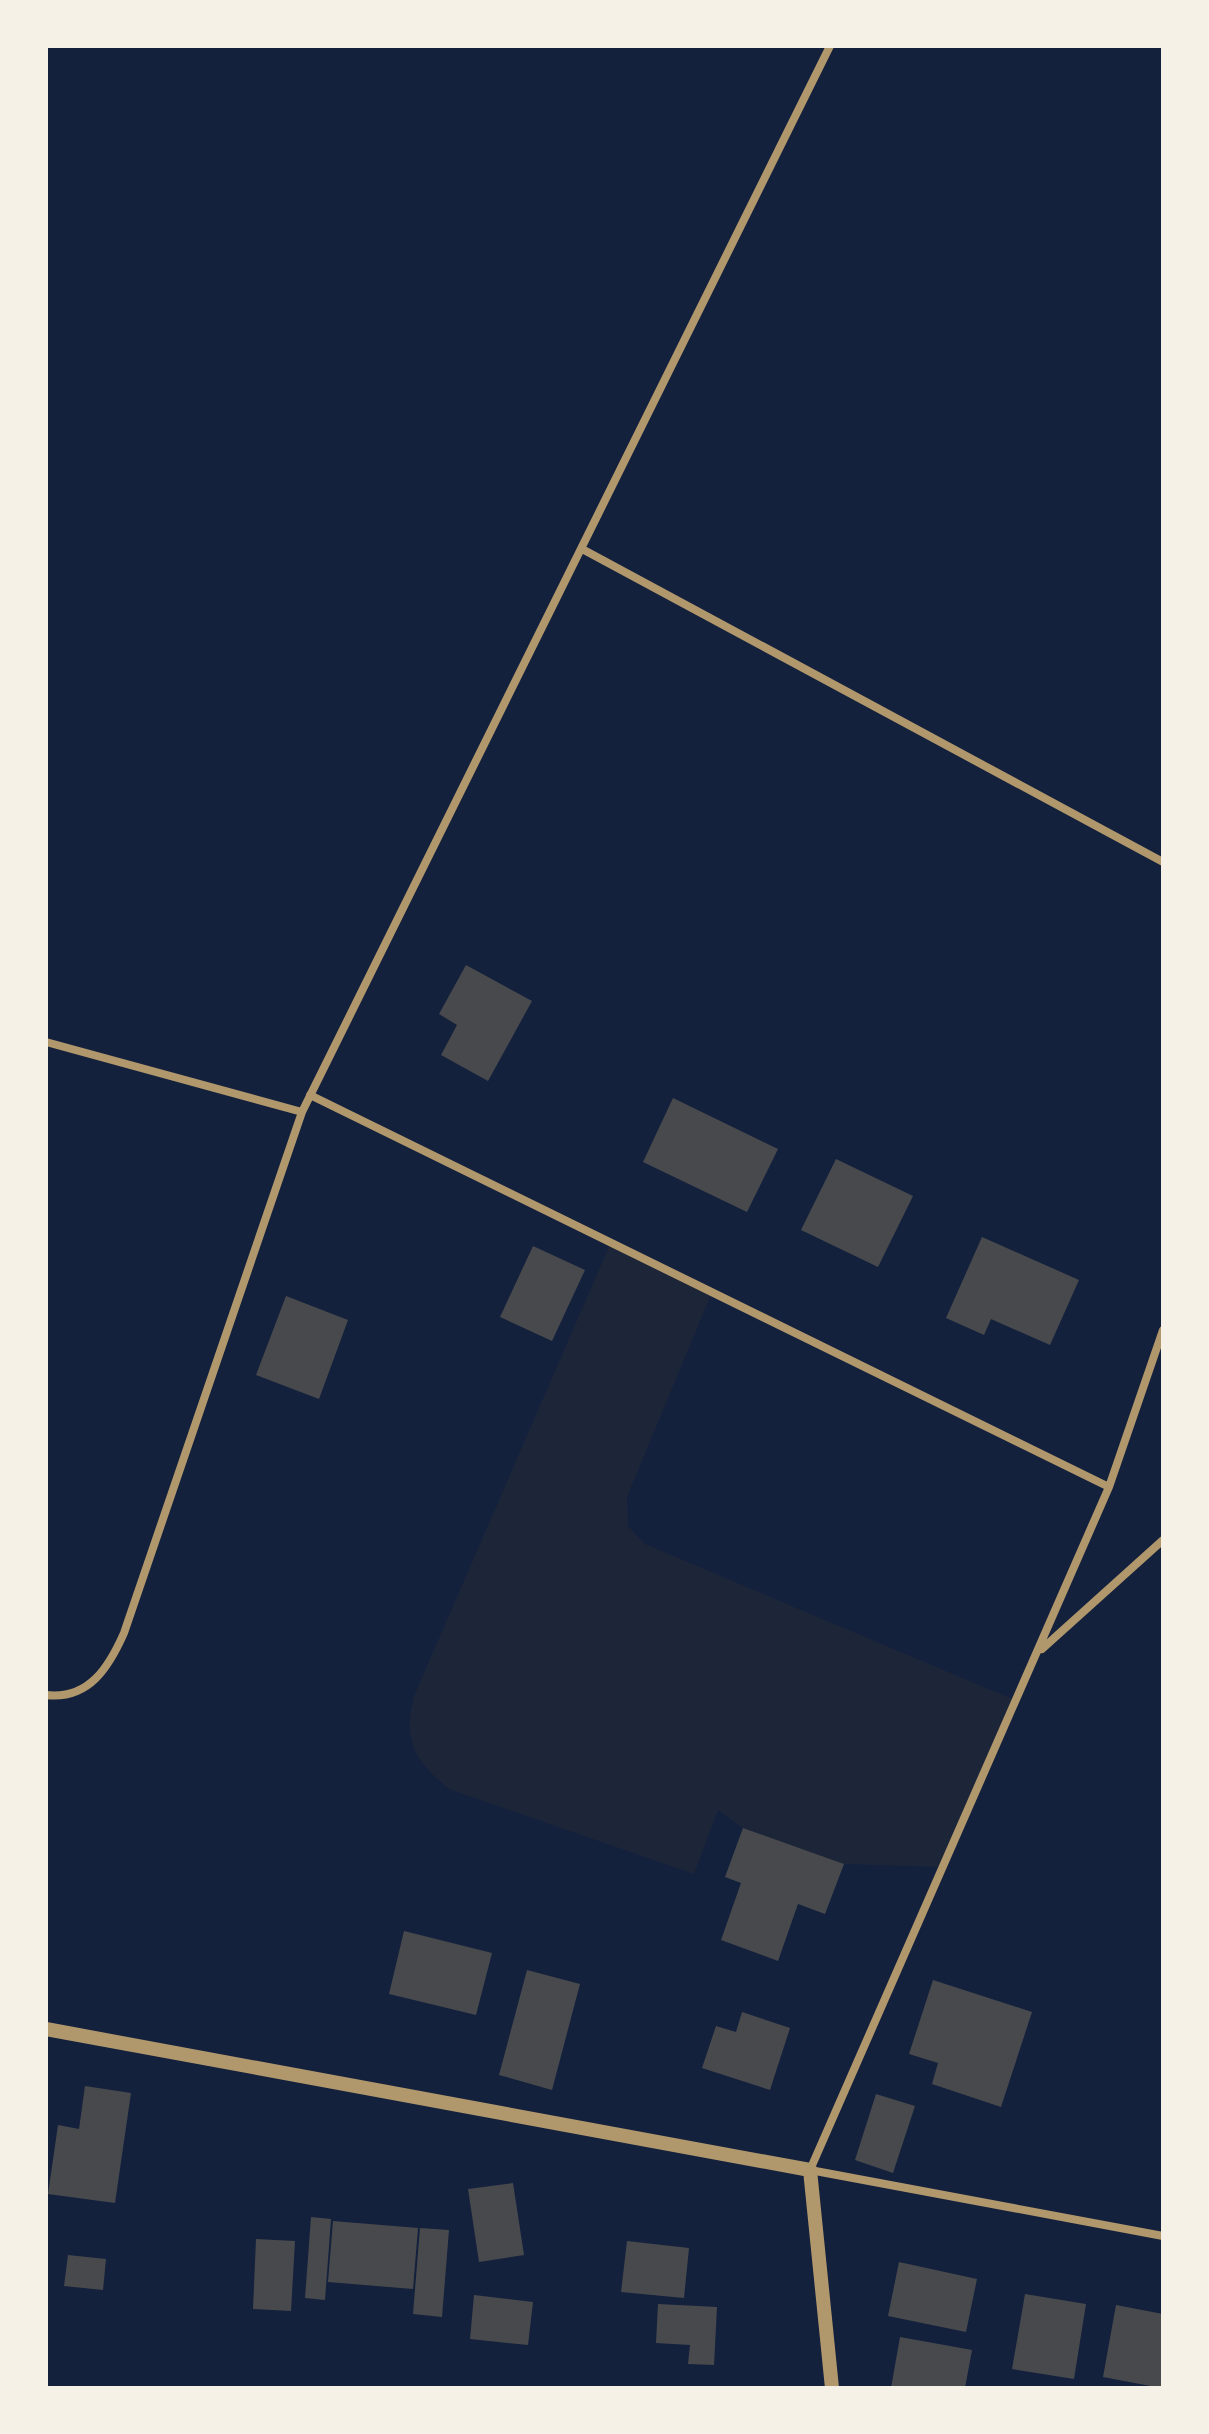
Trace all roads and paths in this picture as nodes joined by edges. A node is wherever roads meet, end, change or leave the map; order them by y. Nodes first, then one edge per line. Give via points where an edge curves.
1 (830, 46) edge
2 (584, 550) junction
3 (1163, 862) edge
4 (46, 1042) edge
5 (310, 1095) junction
6 (302, 1112) junction
7 (1163, 1330) edge
8 (1109, 1487) junction
9 (1163, 1540) edge
10 (1038, 1652) junction
11 (46, 1695) edge
12 (46, 2029) edge
13 (810, 2170) junction
14 (1163, 2236) edge
15 (832, 2388) edge

1 - 2 street
2 - 3 street
2 - 5 street
4 - 6 street
5 - 6 street
5 - 8 street
6 - 11 street via 124,1633 109,1667 88,1687
7 - 8 street
8 - 10 street
9 - 10 street
10 - 13 street
12 - 13 street
13 - 14 street
13 - 15 street

